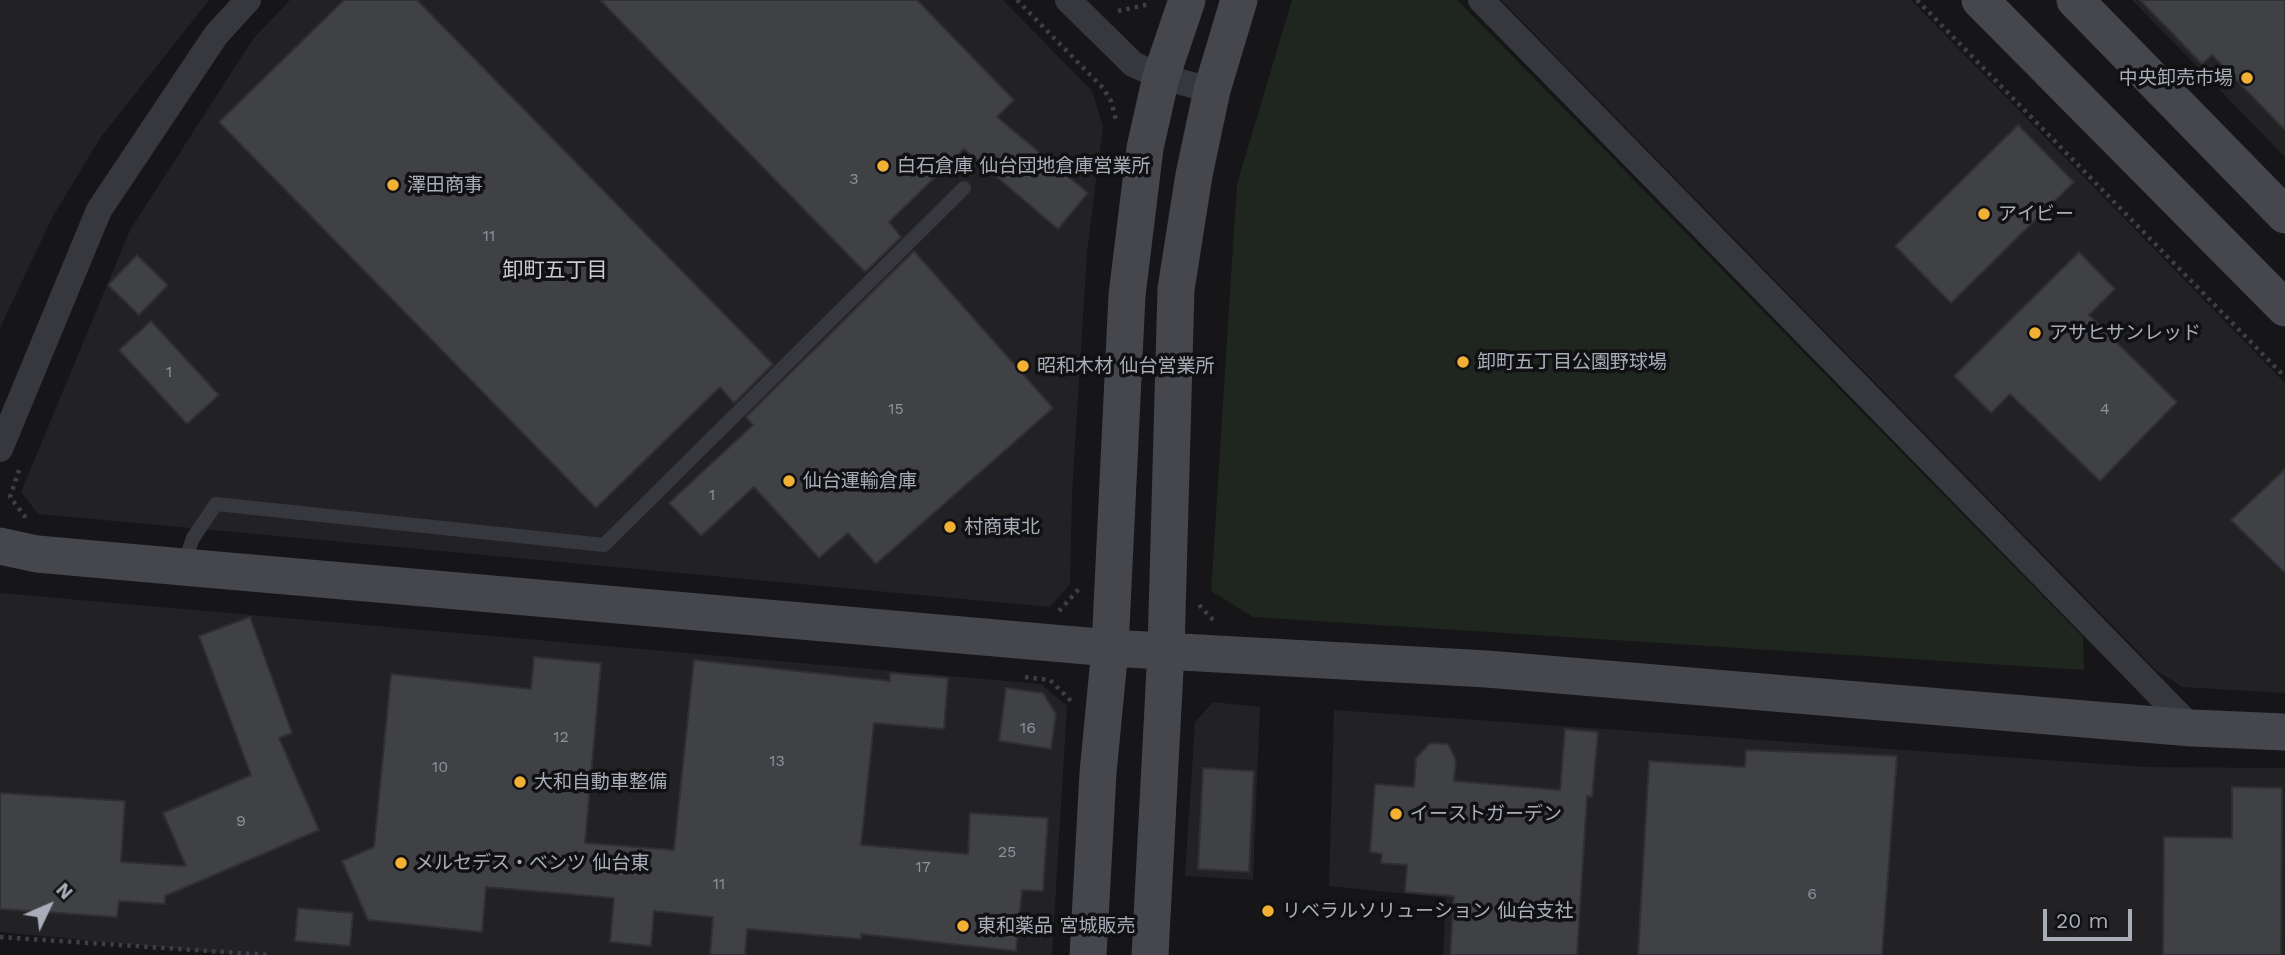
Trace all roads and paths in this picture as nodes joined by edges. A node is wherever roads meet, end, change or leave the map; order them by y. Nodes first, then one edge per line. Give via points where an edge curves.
1 (248, 0) edge
2 (1017, 0) edge
3 (1068, 0) edge
4 (1187, 0) edge
5 (1239, 0) edge
6 (1481, 0) edge
7 (1917, 0) edge
8 (1980, 0) edge
9 (2075, 0) edge
10 (1150, 4) dead end
11 (1111, 13) dead end
12 (1161, 77) junction
13 (1212, 90) junction
14 (1117, 124) dead end
15 (964, 188) dead end
16 (2285, 215) edge
17 (2285, 308) edge
18 (2285, 377) edge
19 (11, 454) edge
20 (30, 523) dead end
21 (0, 546) edge
22 (183, 567) junction
23 (1080, 576) dead end
24 (1197, 603) dead end
25 (1056, 614) dead end
26 (1224, 631) dead end
27 (1110, 648) junction
28 (1166, 650) junction
29 (1011, 675) dead end
30 (1074, 705) dead end
31 (2192, 728) junction
32 (2285, 732) edge
33 (0, 937) edge
34 (269, 955) edge
35 (1088, 955) edge
36 (1150, 955) edge

1 - 19 street via 216,36 99,210
2 - 14 path via 1103,89
3 - 12 street via 1127,60
4 - 12 street
5 - 13 street
6 - 31 street
7 - 18 path
8 - 17 street
9 - 16 street
10 - 11 path
12 - 13 street
12 - 27 street via 1145,148 1127,295
13 - 28 street via 1176,289
15 - 22 lane via 604,545 216,504 193,538
19 - 20 path via 10,497
21 - 22 street via 37,554
22 - 27 street
23 - 25 path via 1079,590
24 - 26 path
27 - 28 street
27 - 35 street
28 - 31 street via 1487,669
28 - 36 street
29 - 30 path via 1050,680
31 - 32 street
33 - 34 path

